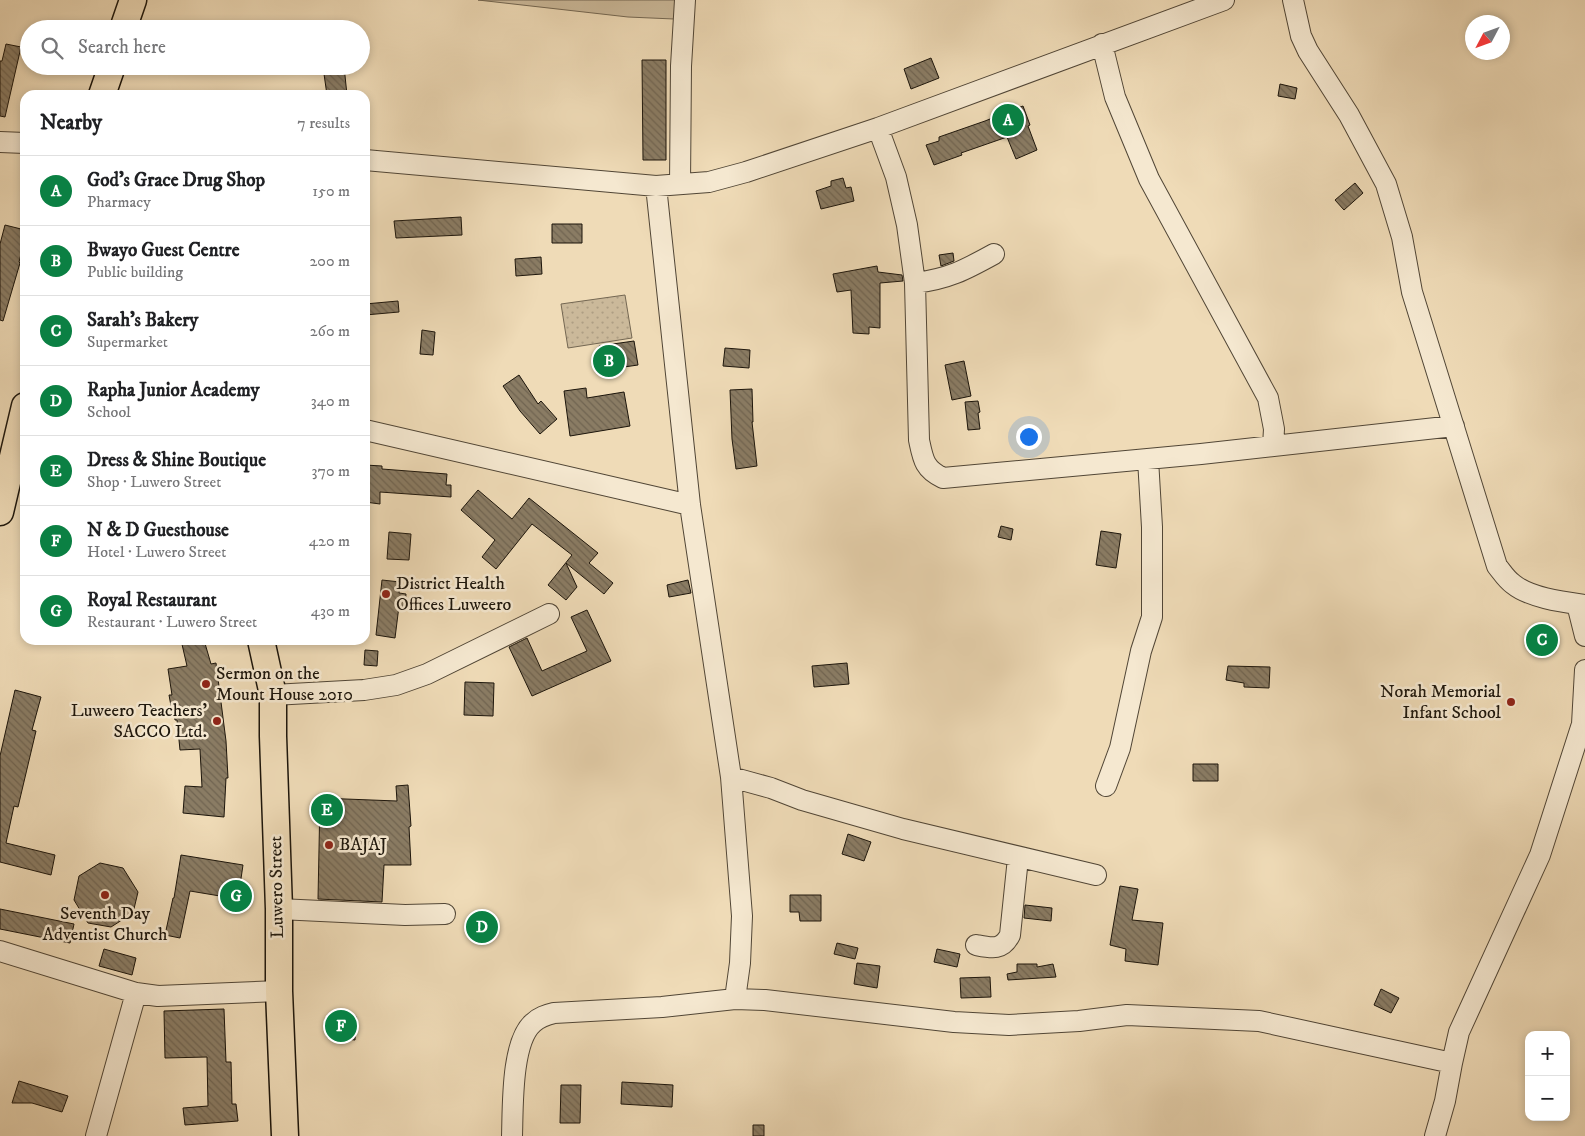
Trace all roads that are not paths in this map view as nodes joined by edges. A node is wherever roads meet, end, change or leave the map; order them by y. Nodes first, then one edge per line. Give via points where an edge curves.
1 (133, 0) edge
2 (685, 0) edge
3 (1224, 0) edge
4 (1293, 0) edge
5 (127, 20) edge
6 (1102, 44) junction
7 (109, 75) edge
8 (104, 90) edge
9 (878, 128) junction
10 (0, 142) edge
11 (20, 143) edge
12 (370, 160) edge
13 (680, 184) junction
14 (656, 186) junction
15 (994, 254) dead end
16 (915, 283) junction
17 (1454, 426) junction
18 (370, 431) edge
19 (20, 438) edge
20 (1273, 446) junction
21 (1148, 459) junction
22 (10, 502) edge
23 (690, 505) junction
24 (1581, 605) edge
25 (549, 614) dead end
26 (1585, 636) edge
27 (262, 645) edge
28 (1585, 670) edge
29 (273, 695) junction
30 (731, 777) junction
31 (1106, 786) dead end
32 (1018, 858) junction
33 (1096, 875) dead end
34 (278, 909) junction
35 (445, 914) dead end
36 (976, 945) dead end
37 (0, 950) edge
38 (279, 991) junction
39 (136, 993) junction
40 (735, 999) junction
41 (1452, 1063) junction
42 (96, 1136) edge
43 (285, 1136) edge
44 (512, 1136) edge
45 (1435, 1136) edge

1 - 5 main road
2 - 13 street
3 - 6 street
4 - 17 street via 1308,51 1349,115 1386,184 1402,237 1412,292
6 - 9 street
6 - 20 street via 1115,97 1149,180 1268,398 1274,429
7 - 8 main road
9 - 13 street via 709,182
9 - 16 street via 896,177
10 - 11 street
12 - 14 street
13 - 14 street
14 - 23 street
15 - 16 street via 959,273
16 - 21 street via 919,440 923,458 934,474 943,478
17 - 20 street
17 - 24 street via 1497,566 1523,590
18 - 23 street
19 - 22 main road
20 - 21 street
21 - 31 street via 1152,617 1141,651 1120,748
23 - 30 street
24 - 26 street
25 - 29 street via 427,674 396,685
27 - 29 main road, Luwero Street
28 - 41 street via 1582,724 1540,855 1459,1032
29 - 34 main road, Luwero Street
30 - 32 street via 903,829
30 - 40 street via 742,916
32 - 33 street
32 - 36 street via 1010,935 1001,946
34 - 35 street
34 - 38 main road, Luwero Street
37 - 39 street
38 - 39 street via 158,996
38 - 43 main road, Luwero Street
39 - 42 street
40 - 41 street via 1009,1025 1127,1015 1259,1020
40 - 44 street via 554,1013 542,1017 532,1024 520,1047
41 - 45 street

